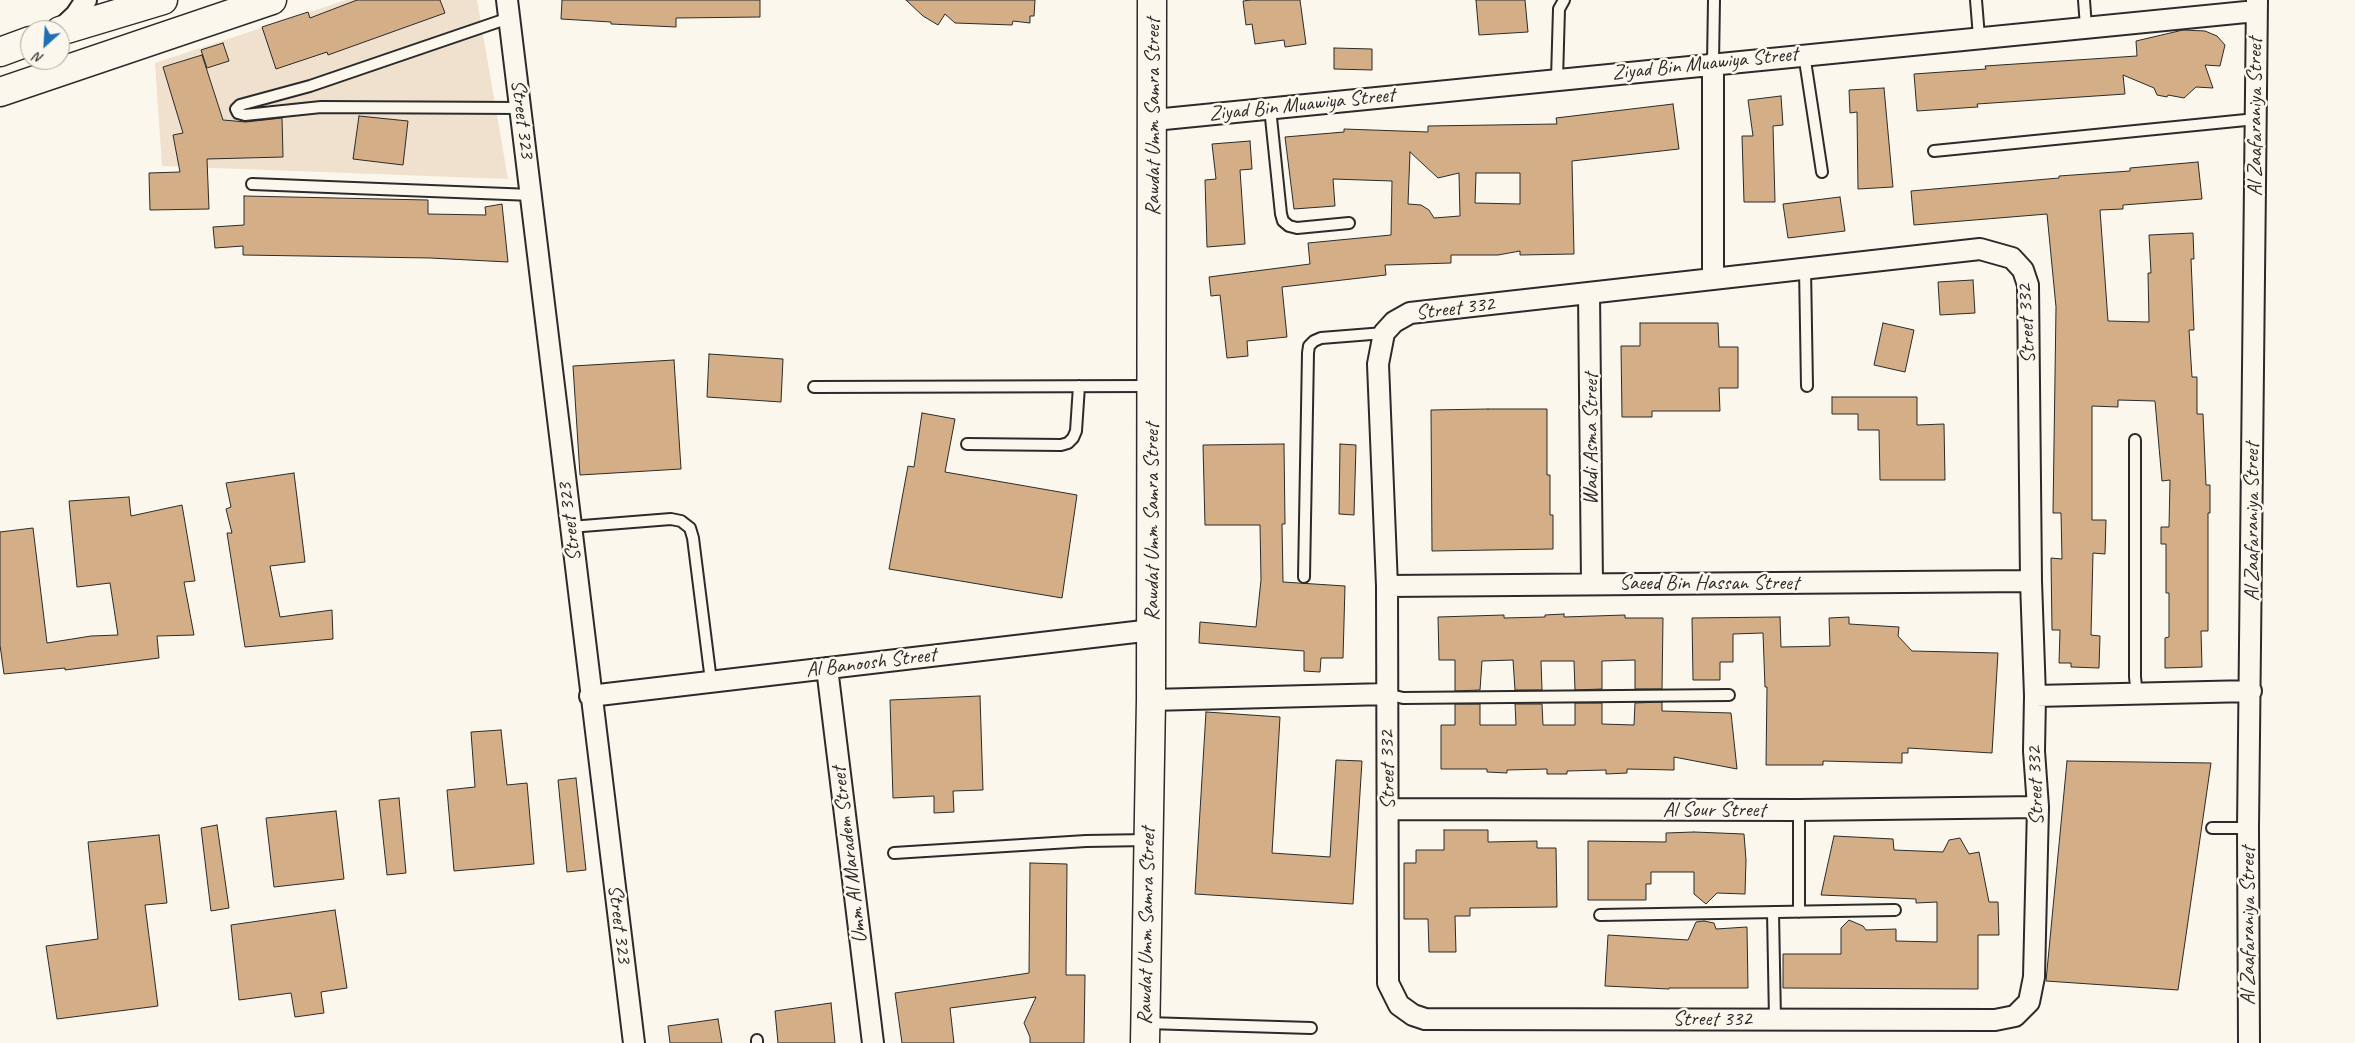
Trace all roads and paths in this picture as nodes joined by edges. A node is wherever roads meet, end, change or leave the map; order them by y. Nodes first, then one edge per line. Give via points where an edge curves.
1 (86, 0) edge
2 (162, 0) edge
3 (272, 0) edge
4 (1152, 0) edge
5 (1564, 0) edge
6 (1714, 0) edge
7 (1976, 0) edge
8 (2084, 0) edge
9 (2256, 5) edge
10 (508, 9) edge
11 (70, 21) edge
12 (2086, 27) junction
13 (70, 28) edge
14 (1979, 37) junction
15 (20, 45) edge
16 (0, 52) edge
17 (1804, 54) junction
18 (1714, 63) junction
19 (1557, 79) junction
20 (0, 92) edge
21 (521, 108) junction
22 (1270, 108) junction
23 (2256, 119) junction
24 (1154, 120) junction
25 (1934, 151) dead end
26 (1822, 172) dead end
27 (252, 184) dead end
28 (532, 195) junction
29 (1349, 223) dead end
30 (1805, 268) junction
31 (1713, 278) junction
32 (1589, 293) junction
33 (1384, 333) junction
34 (1079, 386) junction
35 (1153, 386) junction
36 (1807, 386) dead end
37 (814, 387) dead end
38 (2135, 440) dead end
39 (967, 444) dead end
40 (570, 526) junction
41 (1304, 577) dead end
42 (2031, 581) junction
43 (1592, 584) junction
44 (1387, 586) junction
45 (1152, 630) junction
46 (827, 668) junction
47 (712, 681) junction
48 (2251, 690) junction
49 (1387, 694) junction
50 (1729, 695) dead end
51 (2137, 695) junction
52 (590, 696) junction
53 (2035, 696) junction
54 (1151, 700) junction
55 (2038, 806) junction
56 (1389, 809) junction
57 (1799, 810) junction
58 (2212, 828) dead end
59 (2248, 828) junction
60 (1148, 840) junction
61 (894, 853) dead end
62 (1895, 910) dead end
63 (1772, 912) junction
64 (1798, 912) junction
65 (1600, 915) dead end
66 (1775, 1020) junction
67 (1311, 1028) dead end
68 (1145, 1033) edge
69 (634, 1043) edge
70 (873, 1043) edge
71 (2249, 1043) edge

1 - 11 street
2 - 13 street
3 - 20 street
4 - 24 street, Rawdat Umm Samra Street
5 - 19 lane via 1559,9
6 - 18 lane
7 - 14 lane
8 - 12 lane
9 - 12 street, Ziyad Bin Muawiya Street
9 - 23 street, Al Zaafaraniya Street
10 - 21 street, Street 323
10 - 21 lane via 310,86 236,108 238,113 245,115 321,107
12 - 14 street, Ziyad Bin Muawiya Street
14 - 17 street, Ziyad Bin Muawiya Street
15 - 16 street
17 - 18 street, Ziyad Bin Muawiya Street
17 - 26 lane
18 - 19 street, Ziyad Bin Muawiya Street
18 - 31 street
19 - 22 street, Ziyad Bin Muawiya Street
21 - 28 street, Street 323
22 - 24 street, Ziyad Bin Muawiya Street
22 - 29 lane via 1283,221 1297,228
23 - 25 lane
23 - 48 street, Al Zaafaraniya Street
24 - 35 street, Rawdat Umm Samra Street
27 - 28 lane
28 - 40 street, Street 323
30 - 31 street, Street 332
30 - 36 lane
30 - 42 street, Street 332 via 1980,249 2012,258 2023,270 2028,285
31 - 32 street, Street 332
32 - 33 street, Street 332 via 1410,313 1394,322
32 - 43 street, Wadi Asma Street
33 - 41 lane via 1321,338 1310,346
33 - 44 street, Street 332 via 1378,364
34 - 35 lane
34 - 37 lane
34 - 39 lane via 1076,431 1068,443
35 - 45 street, Rawdat Umm Samra Street
38 - 51 lane via 2134,677
40 - 47 lane via 671,519 682,521 690,528
40 - 52 street, Street 323
42 - 43 street, Saeed Bin Hassan Street
42 - 53 street, Street 332
43 - 44 street, Saeed Bin Hassan Street
44 - 49 street, Street 332
45 - 46 street, Al Banoosh Street
45 - 54 street, Rawdat Umm Samra Street
46 - 47 street, Al Banoosh Street
46 - 70 street, Umm Al Maradem Street
47 - 52 street, Al Banoosh Street
48 - 51 street
48 - 59 street, Al Zaafaraniya Street
49 - 50 lane via 1403,698
49 - 54 street
49 - 56 street, Street 332
51 - 53 street
52 - 69 street, Street 323
53 - 55 street, Street 332
54 - 60 street, Rawdat Umm Samra Street
55 - 57 street, Al Sour Street
55 - 66 street, Street 332 via 2034,977 2029,1002 2015,1016 1995,1020
56 - 57 street, Al Sour Street
56 - 66 street, Street 332 via 1388,983 1399,1005 1413,1016 1435,1019
57 - 64 lane
58 - 59 lane
59 - 71 street, Al Zaafaraniya Street
60 - 61 lane
60 - 68 street, Rawdat Umm Samra Street
62 - 64 lane
63 - 64 lane
63 - 65 lane
63 - 66 lane
67 - 68 lane

